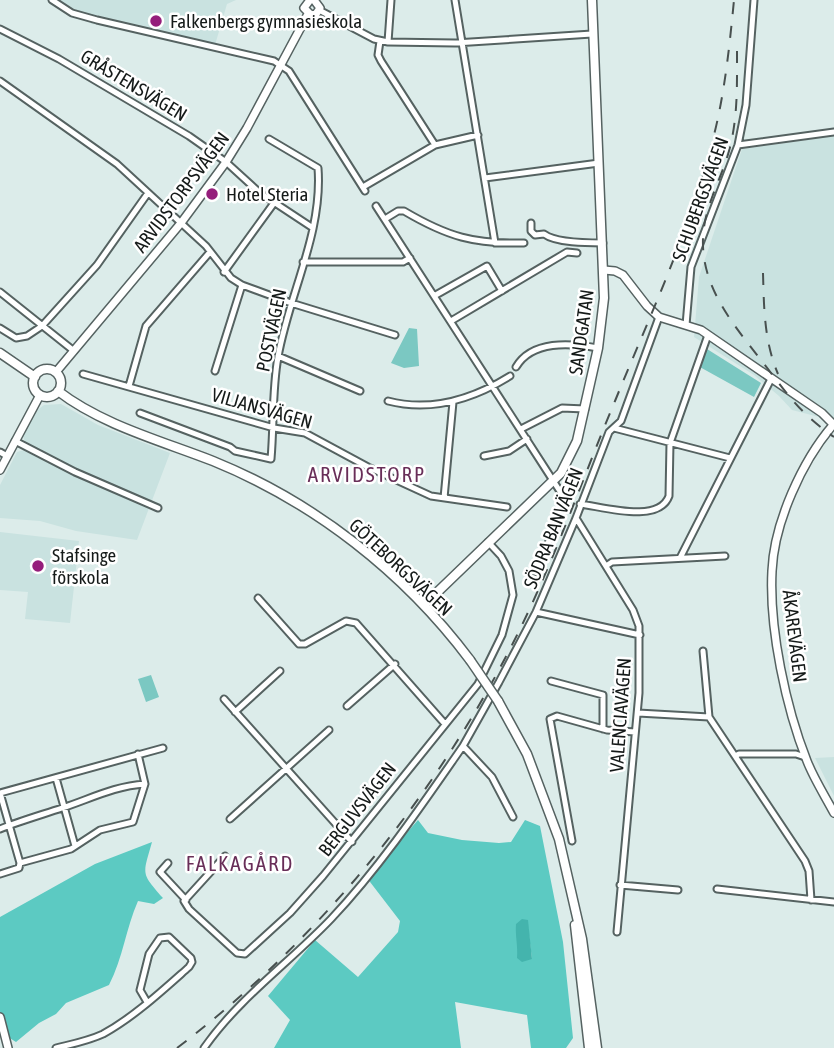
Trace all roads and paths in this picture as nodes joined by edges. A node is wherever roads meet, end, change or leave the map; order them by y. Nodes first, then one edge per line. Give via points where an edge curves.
1 (52, 0) edge
2 (391, 0) edge
3 (456, 0) edge
4 (592, 0) edge
5 (754, 0) edge
6 (310, 1) edge
7 (319, 10) junction
8 (308, 14) junction
9 (0, 29) edge
10 (592, 34) junction
11 (380, 41) junction
12 (388, 42) junction
13 (462, 43) junction
14 (281, 65) junction
15 (0, 81) edge
16 (834, 132) edge
17 (478, 135) junction
18 (269, 139) dead end
19 (435, 145) junction
20 (738, 145) junction
21 (226, 162) junction
22 (599, 163) junction
23 (485, 178) junction
24 (148, 193) junction
25 (274, 203) junction
26 (376, 206) dead end
27 (385, 219) junction
28 (181, 223) junction
29 (531, 223) dead end
30 (313, 228) junction
31 (495, 243) junction
32 (524, 243) dead end
33 (603, 243) junction
34 (210, 252) junction
35 (577, 253) dead end
36 (410, 258) junction
37 (303, 262) junction
38 (604, 270) junction
39 (224, 272) junction
40 (242, 285) junction
41 (502, 291) junction
42 (0, 292) edge
43 (434, 296) junction
44 (291, 303) junction
45 (659, 317) junction
46 (451, 321) junction
47 (686, 325) junction
48 (42, 326) junction
49 (0, 328) edge
50 (395, 335) dead end
51 (708, 335) junction
52 (597, 348) junction
53 (74, 351) junction
54 (0, 354) edge
55 (278, 356) junction
56 (516, 367) dead end
57 (215, 370) dead end
58 (55, 372) junction
59 (83, 374) dead end
60 (510, 376) dead end
61 (35, 377) junction
62 (771, 379) junction
63 (128, 386) junction
64 (494, 386) junction
65 (58, 391) junction
66 (360, 391) dead end
67 (40, 395) junction
68 (388, 401) dead end
69 (453, 402) junction
70 (585, 409) junction
71 (140, 412) dead end
72 (834, 425) edge
73 (274, 428) junction
74 (614, 428) junction
75 (521, 429) junction
76 (527, 439) junction
77 (15, 441) junction
78 (670, 443) junction
79 (4, 454) edge
80 (484, 456) dead end
81 (730, 458) junction
82 (0, 470) edge
83 (554, 480) junction
84 (444, 498) junction
85 (580, 505) junction
86 (507, 507) dead end
87 (158, 509) dead end
88 (576, 517) junction
89 (488, 542) junction
90 (725, 556) dead end
91 (680, 558) junction
92 (606, 566) junction
93 (537, 572) dead end
94 (258, 598) dead end
95 (424, 605) junction
96 (536, 612) junction
97 (640, 635) junction
98 (703, 651) dead end
99 (395, 664) junction
100 (280, 671) dead end
101 (551, 681) dead end
102 (224, 699) dead end
103 (347, 706) dead end
104 (235, 712) junction
105 (638, 713) junction
106 (709, 717) junction
107 (445, 724) junction
108 (603, 729) junction
109 (329, 730) dead end
110 (635, 732) junction
111 (463, 746) junction
112 (163, 748) dead end
113 (138, 754) junction
114 (735, 756) junction
115 (805, 757) junction
116 (285, 768) junction
117 (56, 778) junction
118 (145, 784) junction
119 (64, 808) junction
120 (834, 814) edge
121 (513, 817) dead end
122 (230, 819) dead end
123 (8, 825) junction
124 (0, 829) edge
125 (572, 841) dead end
126 (352, 842) junction
127 (75, 846) junction
128 (225, 856) dead end
129 (20, 863) junction
130 (168, 863) dead end
131 (0, 874) edge
132 (620, 885) junction
133 (678, 890) dead end
134 (717, 890) dead end
135 (186, 900) junction
136 (811, 900) junction
137 (834, 902) edge
138 (574, 908) junction
139 (617, 932) dead end
140 (147, 1002) junction
141 (0, 1017) edge
142 (8, 1048) edge
143 (56, 1048) edge
144 (204, 1048) edge
145 (589, 1048) edge
146 (597, 1048) edge

1 - 14 street via 72,13
2 - 12 street
3 - 13 street
4 - 10 main road, SANDGATAN
5 - 20 street, SCHUBERGSVÄGEN via 746,105
6 - 7 street via 319,5
6 - 8 street via 305,10
7 - 8 street
7 - 11 street
8 - 14 street, ARVIDSTORPSVÄGEN
9 - 21 street, GRÅSTENSVÄGEN via 96,80
10 - 13 street
10 - 22 main road, SANDGATAN
11 - 12 street
11 - 19 street via 381,61
12 - 13 street
13 - 17 street
14 - 19 street via 364,189
14 - 21 street, ARVIDSTORPSVÄGEN
15 - 24 street via 109,157
16 - 20 street
17 - 19 street
17 - 23 street
18 - 30 street, POSTVÄGEN via 317,168 319,194
20 - 47 street, SCHUBERGSVÄGEN via 691,267
21 - 25 street, GRÅSTENSVÄGEN
21 - 28 street, ARVIDSTORPSVÄGEN
22 - 23 street
22 - 33 main road, SANDGATAN
23 - 31 street
24 - 28 street
24 - 48 street via 97,265
25 - 30 street, GRÅSTENSVÄGEN
25 - 39 street
26 - 27 street
27 - 31 street via 404,211 444,233
27 - 36 street
28 - 34 street
28 - 53 street, ARVIDSTORPSVÄGEN
29 - 33 street via 535,235
30 - 37 street, POSTVÄGEN
31 - 32 street
33 - 38 main road, SANDGATAN
34 - 39 street
34 - 63 street via 146,326
35 - 41 street via 567,252
36 - 37 street via 403,262
36 - 43 street
37 - 44 street, POSTVÄGEN
38 - 45 street via 622,275
38 - 52 main road, SANDGATAN
39 - 40 street
40 - 44 street
40 - 57 street
41 - 43 street via 487,266
41 - 46 street
42 - 48 street
43 - 46 street
44 - 50 street
44 - 55 street, POSTVÄGEN
45 - 47 street
45 - 74 street, SÖDRA BANVÄGEN via 621,421
46 - 64 street
47 - 51 street
48 - 49 street via 16,338
48 - 53 street
51 - 62 street
51 - 78 street
52 - 56 street via 552,346 529,353
52 - 70 main road, SANDGATAN
53 - 58 street, ARVIDSTORPSVÄGEN
54 - 61 main road
55 - 66 street
55 - 73 street, POSTVÄGEN
58 - 61 main road via 43,370
58 - 65 main road via 60,380
59 - 63 street, VILJANSVÄGEN
60 - 64 street
61 - 67 main road via 34,387
62 - 72 street
62 - 81 street
63 - 73 street, VILJANSVÄGEN
64 - 69 street
64 - 75 street
65 - 67 main road via 50,397
65 - 95 main road, GÖTEBORGSVÄGEN via 150,438 281,492 328,522
67 - 77 street
68 - 69 street via 411,407
69 - 84 street
70 - 75 street via 562,408
70 - 83 main road, SANDGATAN via 571,457
71 - 73 street, POSTVÄGEN via 235,451 271,459
72 - 115 street, ÅKAREVÄGEN via 806,463 785,513 772,570 772,603 785,689
73 - 84 street, VILJANSVÄGEN via 305,433 414,489
74 - 78 street
74 - 85 street, SÖDRA BANVÄGEN
75 - 76 street
76 - 80 street via 509,451
76 - 83 street
77 - 79 street
77 - 87 street
78 - 81 street
78 - 85 street via 669,496 662,508 642,512
79 - 82 street
81 - 91 street
83 - 89 main road, SANDGATAN
83 - 93 street via 564,502
84 - 86 street, VILJANSVÄGEN
85 - 88 street, SÖDRA BANVÄGEN
88 - 92 street, VALENCIAVÄGEN
88 - 96 street, SÖDRA BANVÄGEN
89 - 95 main road, SANDGATAN
89 - 107 street, BERGUVSVÄGEN via 509,571 513,595 509,612 478,684
90 - 91 street
91 - 92 street
92 - 97 street, VALENCIAVÄGEN via 637,616
94 - 99 street via 299,644 352,620
95 - 138 main road, GÖTEBORGSVÄGEN, bridge via 470,660 519,737 562,850
96 - 97 street
96 - 111 street, SÖDRA BANVÄGEN
97 - 105 street, VALENCIAVÄGEN
98 - 106 street
99 - 103 street
99 - 107 street
100 - 104 street
101 - 108 street via 603,695
102 - 104 street
104 - 116 street
105 - 106 street
105 - 110 street, VALENCIAVÄGEN
106 - 114 street
107 - 126 street, BERGUVSVÄGEN
108 - 110 street
108 - 125 street via 556,716 550,719
109 - 116 street
110 - 132 street, VALENCIAVÄGEN
111 - 121 street via 492,777
111 - 144 street, SÖDRA BANVÄGEN via 333,916 235,1008
112 - 113 street
113 - 117 street
113 - 118 street
114 - 115 street
114 - 136 street via 805,861
115 - 120 street, ÅKAREVÄGEN
116 - 122 street
116 - 126 street
117 - 119 street
117 - 123 street via 0,793
118 - 119 street via 96,794
118 - 127 street via 133,822 100,830
119 - 123 street
119 - 127 street
123 - 124 street
123 - 129 street
126 - 135 street, BERGUVSVÄGEN via 290,913 245,954 237,953
127 - 129 street
128 - 135 street
129 - 131 street via 19,868
130 - 135 street via 160,872
132 - 133 street
132 - 139 street, VALENCIAVÄGEN
134 - 136 street
136 - 137 street
138 - 145 main road, GÖTEBORGSVÄGEN
138 - 146 main road, GÖTEBORGSVÄGEN
140 - 140 street via 192,962 169,937 160,937 149,954 140,990
140 - 143 street via 103,1034
141 - 142 street

